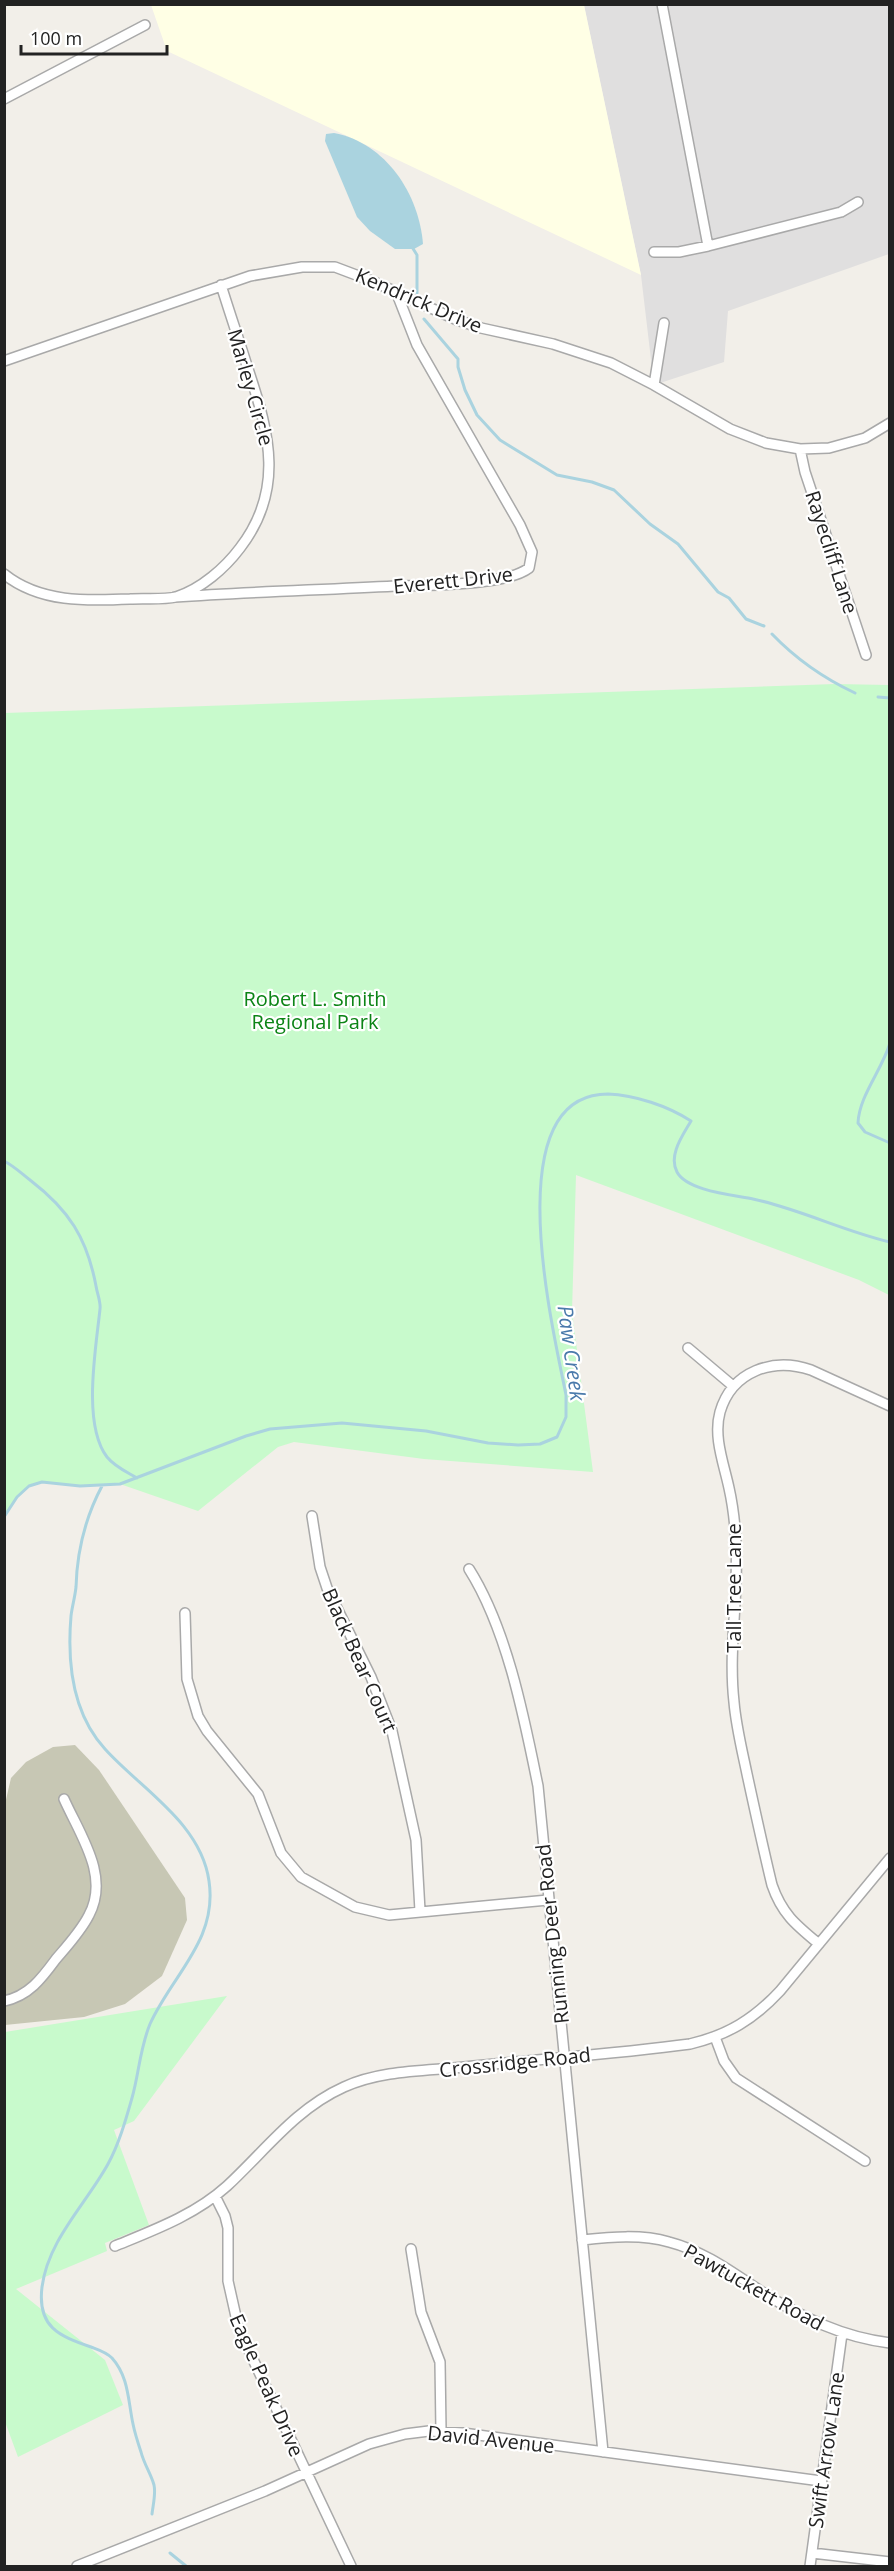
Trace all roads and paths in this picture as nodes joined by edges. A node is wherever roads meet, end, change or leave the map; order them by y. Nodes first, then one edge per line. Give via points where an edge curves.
1 (662, 4) edge
2 (145, 25) dead end
3 (4, 99) edge
4 (858, 201) dead end
5 (708, 246) junction
6 (654, 252) dead end
7 (221, 285) junction
8 (397, 294) junction
9 (664, 323) dead end
10 (4, 361) edge
11 (654, 385) junction
12 (890, 423) edge
13 (800, 449) junction
14 (4, 574) edge
15 (175, 597) junction
16 (866, 656) dead end
17 (688, 1348) dead end
18 (733, 1386) junction
19 (890, 1406) edge
20 (312, 1516) dead end
21 (470, 1569) dead end
22 (185, 1613) dead end
23 (64, 1799) dead end
24 (890, 1858) edge
25 (548, 1900) junction
26 (420, 1911) junction
27 (819, 1944) junction
28 (4, 2001) edge
29 (715, 2037) junction
30 (564, 2057) junction
31 (865, 2161) dead end
32 (215, 2196) junction
33 (582, 2240) junction
34 (115, 2246) dead end
35 (411, 2249) dead end
36 (842, 2334) junction
37 (890, 2343) edge
38 (441, 2431) junction
39 (603, 2452) junction
40 (306, 2473) junction
41 (821, 2481) junction
42 (812, 2553) junction
43 (890, 2562) edge
44 (77, 2566) edge
45 (351, 2566) edge
46 (810, 2566) edge

1 - 5 street
2 - 3 street
4 - 5 street via 833,214
5 - 6 street
7 - 8 street, Kendrick Drive via 265,272 335,267
7 - 10 street, Kendrick Drive
7 - 15 street, Marley Circle via 267,431 267,489 258,520 234,557 221,571
8 - 11 street, Kendrick Drive via 473,326 583,353
8 - 15 street, Everett Drive via 417,345 520,525 532,552 529,568 516,575 475,581
9 - 11 street
11 - 13 street, Kendrick Drive via 748,438
12 - 13 street, Kendrick Drive via 855,442
13 - 16 street, Rayecliff Lane
14 - 15 street, Marley Circle via 30,590 65,599
17 - 18 street
18 - 19 street via 759,1369 791,1365 811,1370
18 - 27 street, Tall Tree Lane via 721,1410 717,1432 730,1490 736,1543 732,1676 737,1726 778,1903
20 - 26 street, Black Bear Court via 327,1588 392,1731 416,1840
21 - 25 street, Running Deer Road via 487,1599 522,1713 538,1786
22 - 26 street via 187,1679 195,1709 207,1731 258,1794 275,1842 294,1871 355,1907 388,1915
23 - 28 street via 94,1867 96,1900 84,1924 37,1984
24 - 27 street, Crossridge Road
25 - 26 street
25 - 30 street, Running Deer Road
27 - 29 street, Crossridge Road via 766,2007 740,2026
29 - 30 street, Crossridge Road via 675,2046
29 - 31 street via 736,2078
30 - 32 street, Crossridge Road via 391,2074 344,2087 294,2118
30 - 33 street, Running Deer Road
32 - 34 street, Crossridge Road via 180,2218
32 - 40 street, Eagle Peak Drive via 228,2228 228,2281 235,2316
33 - 36 street, Pawtuckett Road via 648,2238 687,2248 793,2311
33 - 39 street, Running Deer Road
35 - 38 street via 421,2312 440,2362
36 - 37 street, Pawtuckett Road
36 - 41 street, Swift Arrow Lane
38 - 39 street, David Avenue
38 - 40 street, David Avenue via 390,2437
39 - 41 street, David Avenue
40 - 44 street, David Avenue
40 - 45 street, Eagle Peak Drive
41 - 42 street, Swift Arrow Lane
42 - 43 street
42 - 46 street, Swift Arrow Lane

